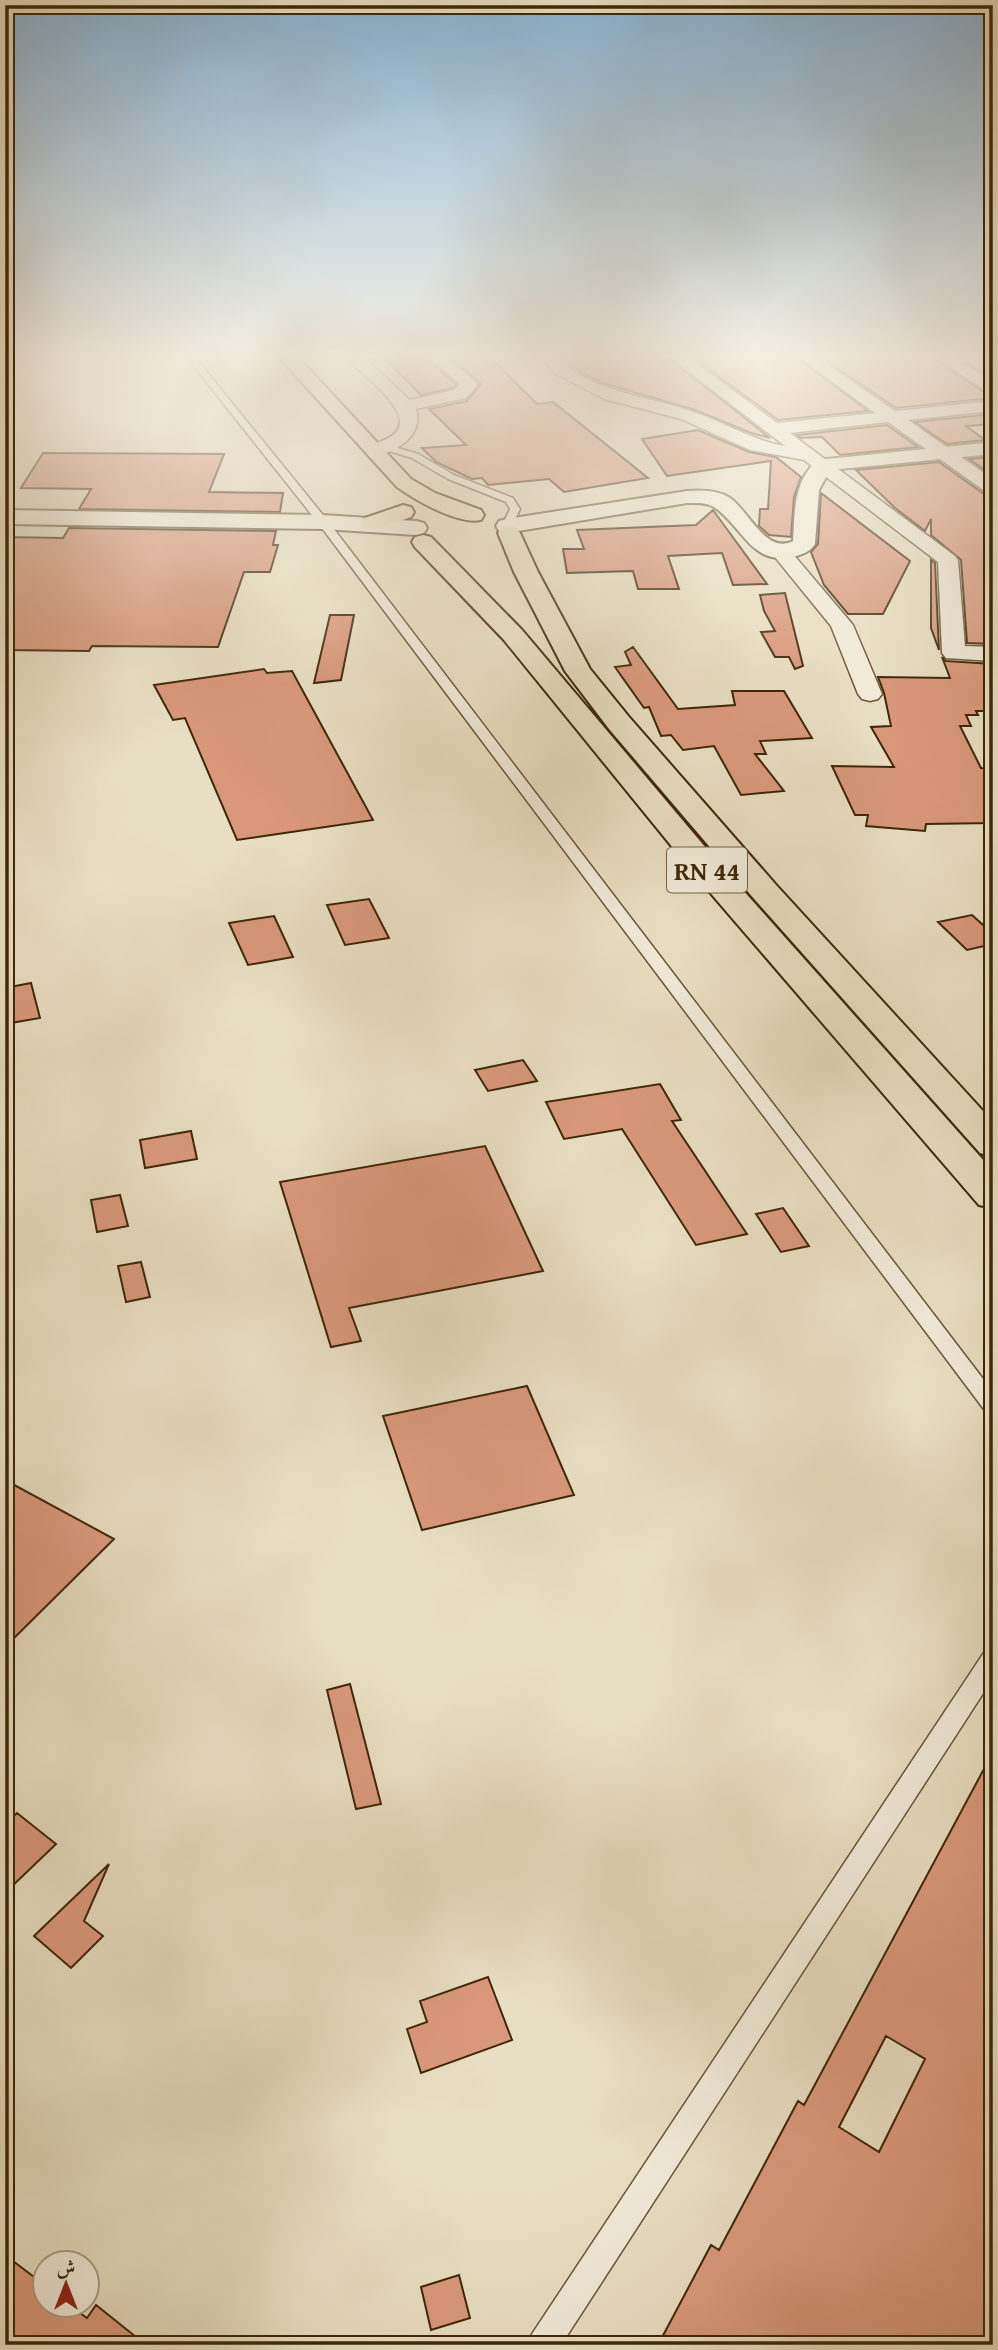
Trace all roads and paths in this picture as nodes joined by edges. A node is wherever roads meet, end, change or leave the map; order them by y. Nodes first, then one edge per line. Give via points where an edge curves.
1 (277, 465) edge
2 (363, 465) edge
3 (393, 465) edge
4 (430, 465) edge
5 (816, 465) edge
6 (823, 465) edge
7 (960, 465) edge
8 (993, 488) edge
9 (404, 515) junction
10 (473, 515) junction
11 (5, 517) edge
12 (323, 522) junction
13 (502, 535) junction
14 (455, 548) dead end
15 (780, 551) junction
16 (993, 654) edge
17 (870, 694) dead end
18 (993, 1144) edge
19 (993, 1196) edge
20 (993, 1407) edge
21 (993, 1658) edge
22 (543, 2345) edge

1 - 12 lane
2 - 9 highway, RN 44
3 - 10 highway, RN 44 via 414,491
4 - 13 lane via 516,505
5 - 15 street via 808,484 804,544
6 - 16 street via 948,560 954,653
7 - 8 street
9 - 10 highway
9 - 12 street via 370,524
9 - 14 highway
9 - 19 highway, RN 44 via 513,635 706,868
10 - 13 highway via 488,517
11 - 12 street
12 - 20 lane
13 - 15 street via 704,497 730,509 758,544
13 - 18 highway, RN 44 via 578,671 619,723
15 - 17 street via 842,625
21 - 22 lane

